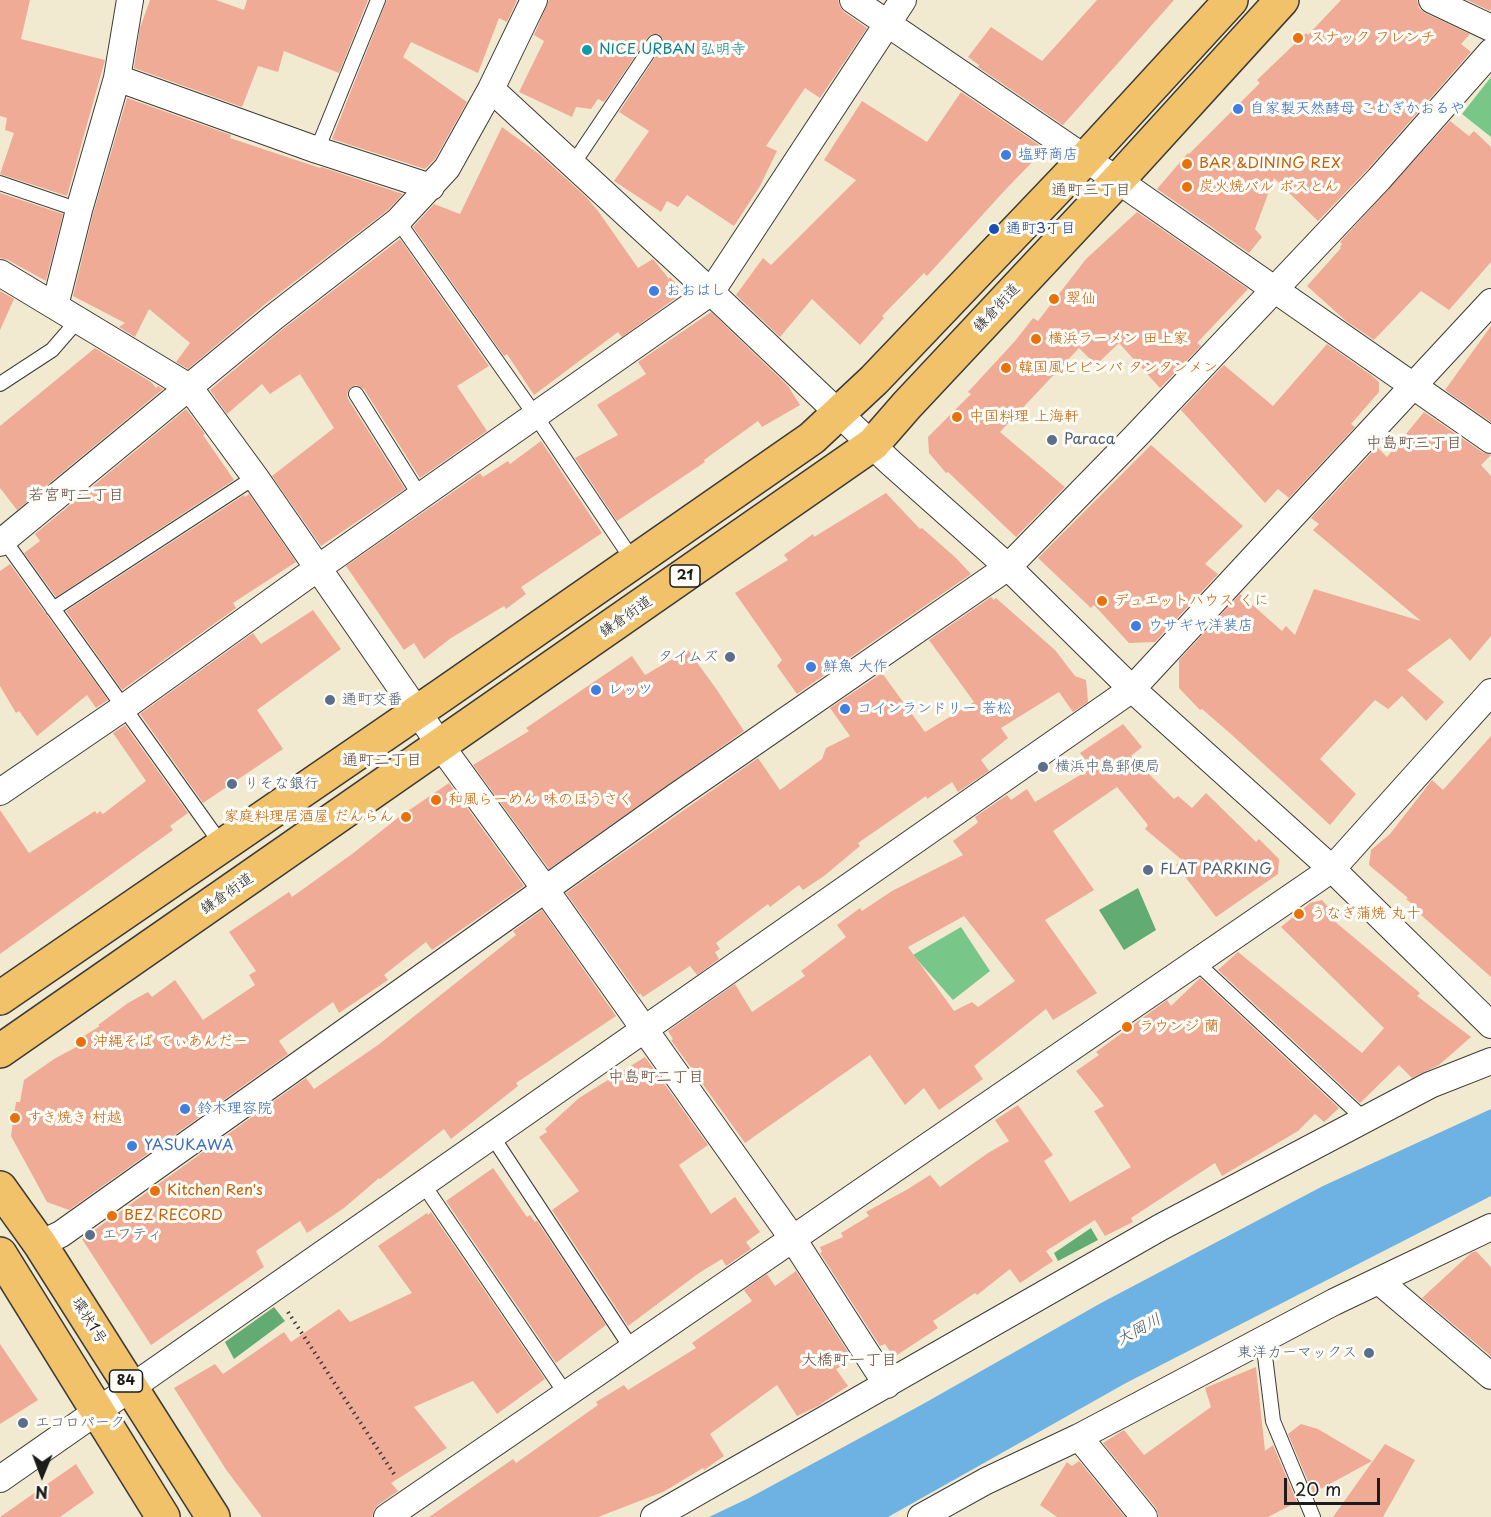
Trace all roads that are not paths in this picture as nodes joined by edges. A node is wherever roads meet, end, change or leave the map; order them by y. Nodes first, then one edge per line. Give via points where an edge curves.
1 (130, 0) edge
2 (378, 0) edge
3 (534, 0) edge
4 (853, 0) edge
5 (903, 0) edge
6 (1231, 0) edge
7 (1282, 0) edge
8 (1432, 0) edge
9 (887, 24) junction
10 (1491, 28) edge
11 (655, 42) dead end
12 (1491, 52) edge
13 (117, 78) junction
14 (491, 89) junction
15 (317, 150) junction
16 (1085, 159) junction
17 (573, 164) junction
18 (1117, 181) junction
19 (0, 183) edge
20 (431, 187) junction
21 (79, 210) junction
22 (398, 221) junction
23 (0, 273) edge
24 (1274, 290) junction
25 (711, 292) junction
26 (1491, 302) edge
27 (55, 306) junction
28 (78, 320) junction
29 (0, 384) edge
30 (189, 387) junction
31 (1412, 387) junction
32 (356, 394) dead end
33 (840, 414) junction
34 (535, 415) junction
35 (1491, 440) edge
36 (873, 444) junction
37 (255, 477) junction
38 (420, 496) junction
39 (1, 539) edge
40 (634, 562) junction
41 (1008, 567) junction
42 (318, 568) junction
43 (53, 609) junction
44 (1132, 689) junction
45 (1491, 692) edge
46 (123, 708) junction
47 (418, 711) junction
48 (441, 746) junction
49 (0, 792) edge
50 (222, 845) junction
51 (1332, 869) junction
52 (545, 889) junction
53 (1196, 962) junction
54 (0, 998) edge
55 (1491, 1025) edge
56 (644, 1030) junction
57 (0, 1051) edge
58 (1491, 1061) edge
59 (1364, 1119) junction
60 (492, 1136) junction
61 (423, 1184) junction
62 (0, 1188) edge
63 (1491, 1227) edge
64 (793, 1239) junction
65 (40, 1244) junction
66 (3, 1265) edge
67 (1379, 1281) junction
68 (1263, 1340) junction
69 (632, 1349) junction
70 (1491, 1376) edge
71 (887, 1385) junction
72 (131, 1388) junction
73 (566, 1394) junction
74 (98, 1411) junction
75 (1078, 1437) junction
76 (0, 1479) edge
77 (164, 1517) edge
78 (213, 1517) edge
79 (387, 1517) edge
80 (654, 1517) edge
81 (921, 1517) edge
82 (1144, 1517) edge
83 (1313, 1517) edge

1 - 13 street
2 - 15 lane
3 - 14 street
4 - 9 street
5 - 9 street
6 - 16 main road
7 - 18 main road, 鎌倉街道 / 21
8 - 10 street
9 - 16 street
9 - 25 street
11 - 17 lane
12 - 24 street
13 - 15 street
13 - 21 street
14 - 17 street
14 - 20 street via 447,168
15 - 20 street
16 - 18 street
16 - 33 main road
17 - 25 street
18 - 24 street
18 - 36 main road, 鎌倉街道 / 21
19 - 21 lane
20 - 22 street
21 - 27 street
22 - 30 street
22 - 34 lane
23 - 27 street
24 - 31 street
24 - 41 street
25 - 33 street
25 - 34 street
26 - 31 street
27 - 28 street
28 - 29 lane via 52,350
28 - 30 street
30 - 37 street
30 - 39 street
31 - 35 street
31 - 44 street
32 - 38 lane
33 - 36 street
33 - 40 main road via 812,438
34 - 38 street
34 - 40 lane
36 - 41 street
36 - 48 main road, 鎌倉街道 / 21
37 - 42 street
37 - 43 lane
38 - 42 street
39 - 43 lane
40 - 47 main road
41 - 44 street
41 - 52 street
42 - 46 street
42 - 47 street
43 - 46 lane
44 - 51 street
44 - 56 street
45 - 51 street
46 - 49 street
46 - 50 lane
47 - 48 street
47 - 50 main road
48 - 52 street
48 - 57 main road, 鎌倉街道 / 21
50 - 54 main road
51 - 53 street
51 - 55 street
52 - 56 street
52 - 65 street via 61,1234
53 - 59 lane
53 - 64 street
56 - 60 street
56 - 64 street
58 - 59 street via 1430,1085
59 - 71 street via 1161,1227
60 - 61 street
60 - 69 lane
61 - 72 street
61 - 73 lane
62 - 65 main road, 環状1号 / 84
63 - 67 street
64 - 69 street
64 - 71 street
65 - 72 main road, 環状1号 / 84
66 - 74 main road, 84
67 - 68 street
67 - 70 street
68 - 75 street
68 - 83 lane via 1273,1420
69 - 73 street
71 - 80 street
72 - 74 street
72 - 78 main road, 環状1号 / 84
73 - 79 street
74 - 76 street
74 - 77 main road, 84
75 - 81 street
75 - 82 street

